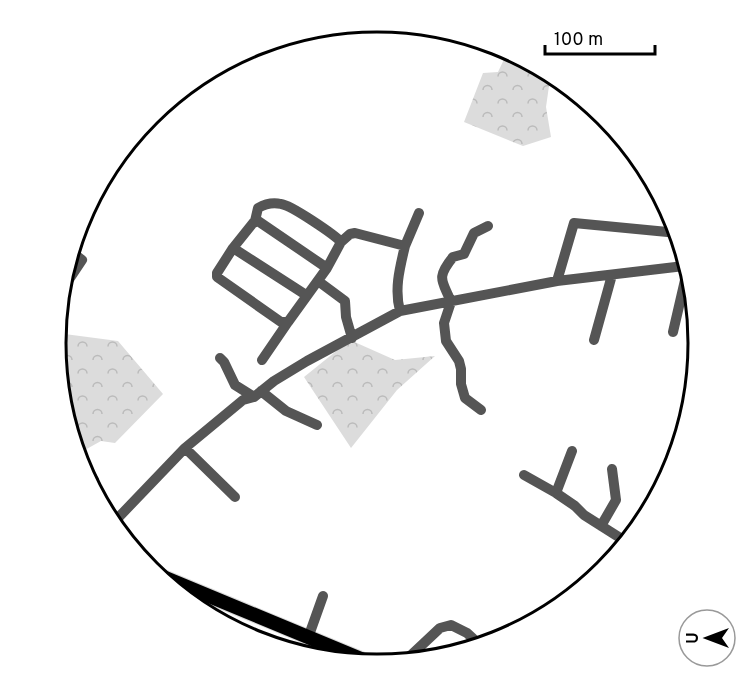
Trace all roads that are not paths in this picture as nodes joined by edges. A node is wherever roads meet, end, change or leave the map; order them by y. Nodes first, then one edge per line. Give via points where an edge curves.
1 (419, 213) dead end
2 (255, 221) junction
3 (488, 226) dead end
4 (668, 232) edge
5 (341, 242) junction
6 (405, 246) junction
7 (233, 248) junction
8 (78, 258) edge
9 (679, 267) edge
10 (327, 268) junction
11 (75, 271) edge
12 (612, 275) junction
13 (318, 280) junction
14 (557, 281) junction
15 (684, 286) edge
16 (306, 296) junction
17 (451, 302) junction
18 (400, 311) junction
19 (288, 322) junction
20 (673, 332) dead end
21 (352, 338) junction
22 (594, 340) dead end
23 (220, 358) dead end
24 (262, 360) dead end
25 (257, 394) junction
26 (481, 410) dead end
27 (317, 425) dead end
28 (185, 448) junction
29 (572, 451) dead end
30 (612, 469) dead end
31 (524, 475) dead end
32 (556, 493) junction
33 (235, 496) dead end
34 (119, 517) edge
35 (601, 526) junction
36 (621, 538) edge
37 (182, 585) edge
38 (323, 596) dead end
39 (308, 638) junction
40 (474, 639) edge
41 (414, 652) edge
42 (345, 653) edge

1 - 6 street
2 - 5 street via 258,208 280,204
2 - 7 street
2 - 10 street
3 - 17 street via 474,233 466,252 453,257 443,272 441,282
4 - 14 street via 574,223
5 - 6 street via 355,232
5 - 10 street
6 - 18 street via 397,301
7 - 16 street
7 - 19 street via 217,277 281,322
8 - 11 street via 82,260
9 - 12 street
10 - 13 street
12 - 14 street
12 - 22 street
13 - 16 street
13 - 21 street via 345,301
14 - 17 street
15 - 20 street
16 - 19 street
17 - 18 street
17 - 26 street via 444,323 446,341 459,361 465,398
18 - 21 street
19 - 24 street
21 - 25 street
23 - 25 street via 235,385
25 - 27 street
25 - 28 street via 243,400
28 - 33 street
28 - 34 street
29 - 32 street
30 - 35 street via 616,500
31 - 32 street
32 - 35 street
35 - 36 street
37 - 39 main road
38 - 39 street
39 - 42 main road
40 - 41 street via 451,625 440,628

